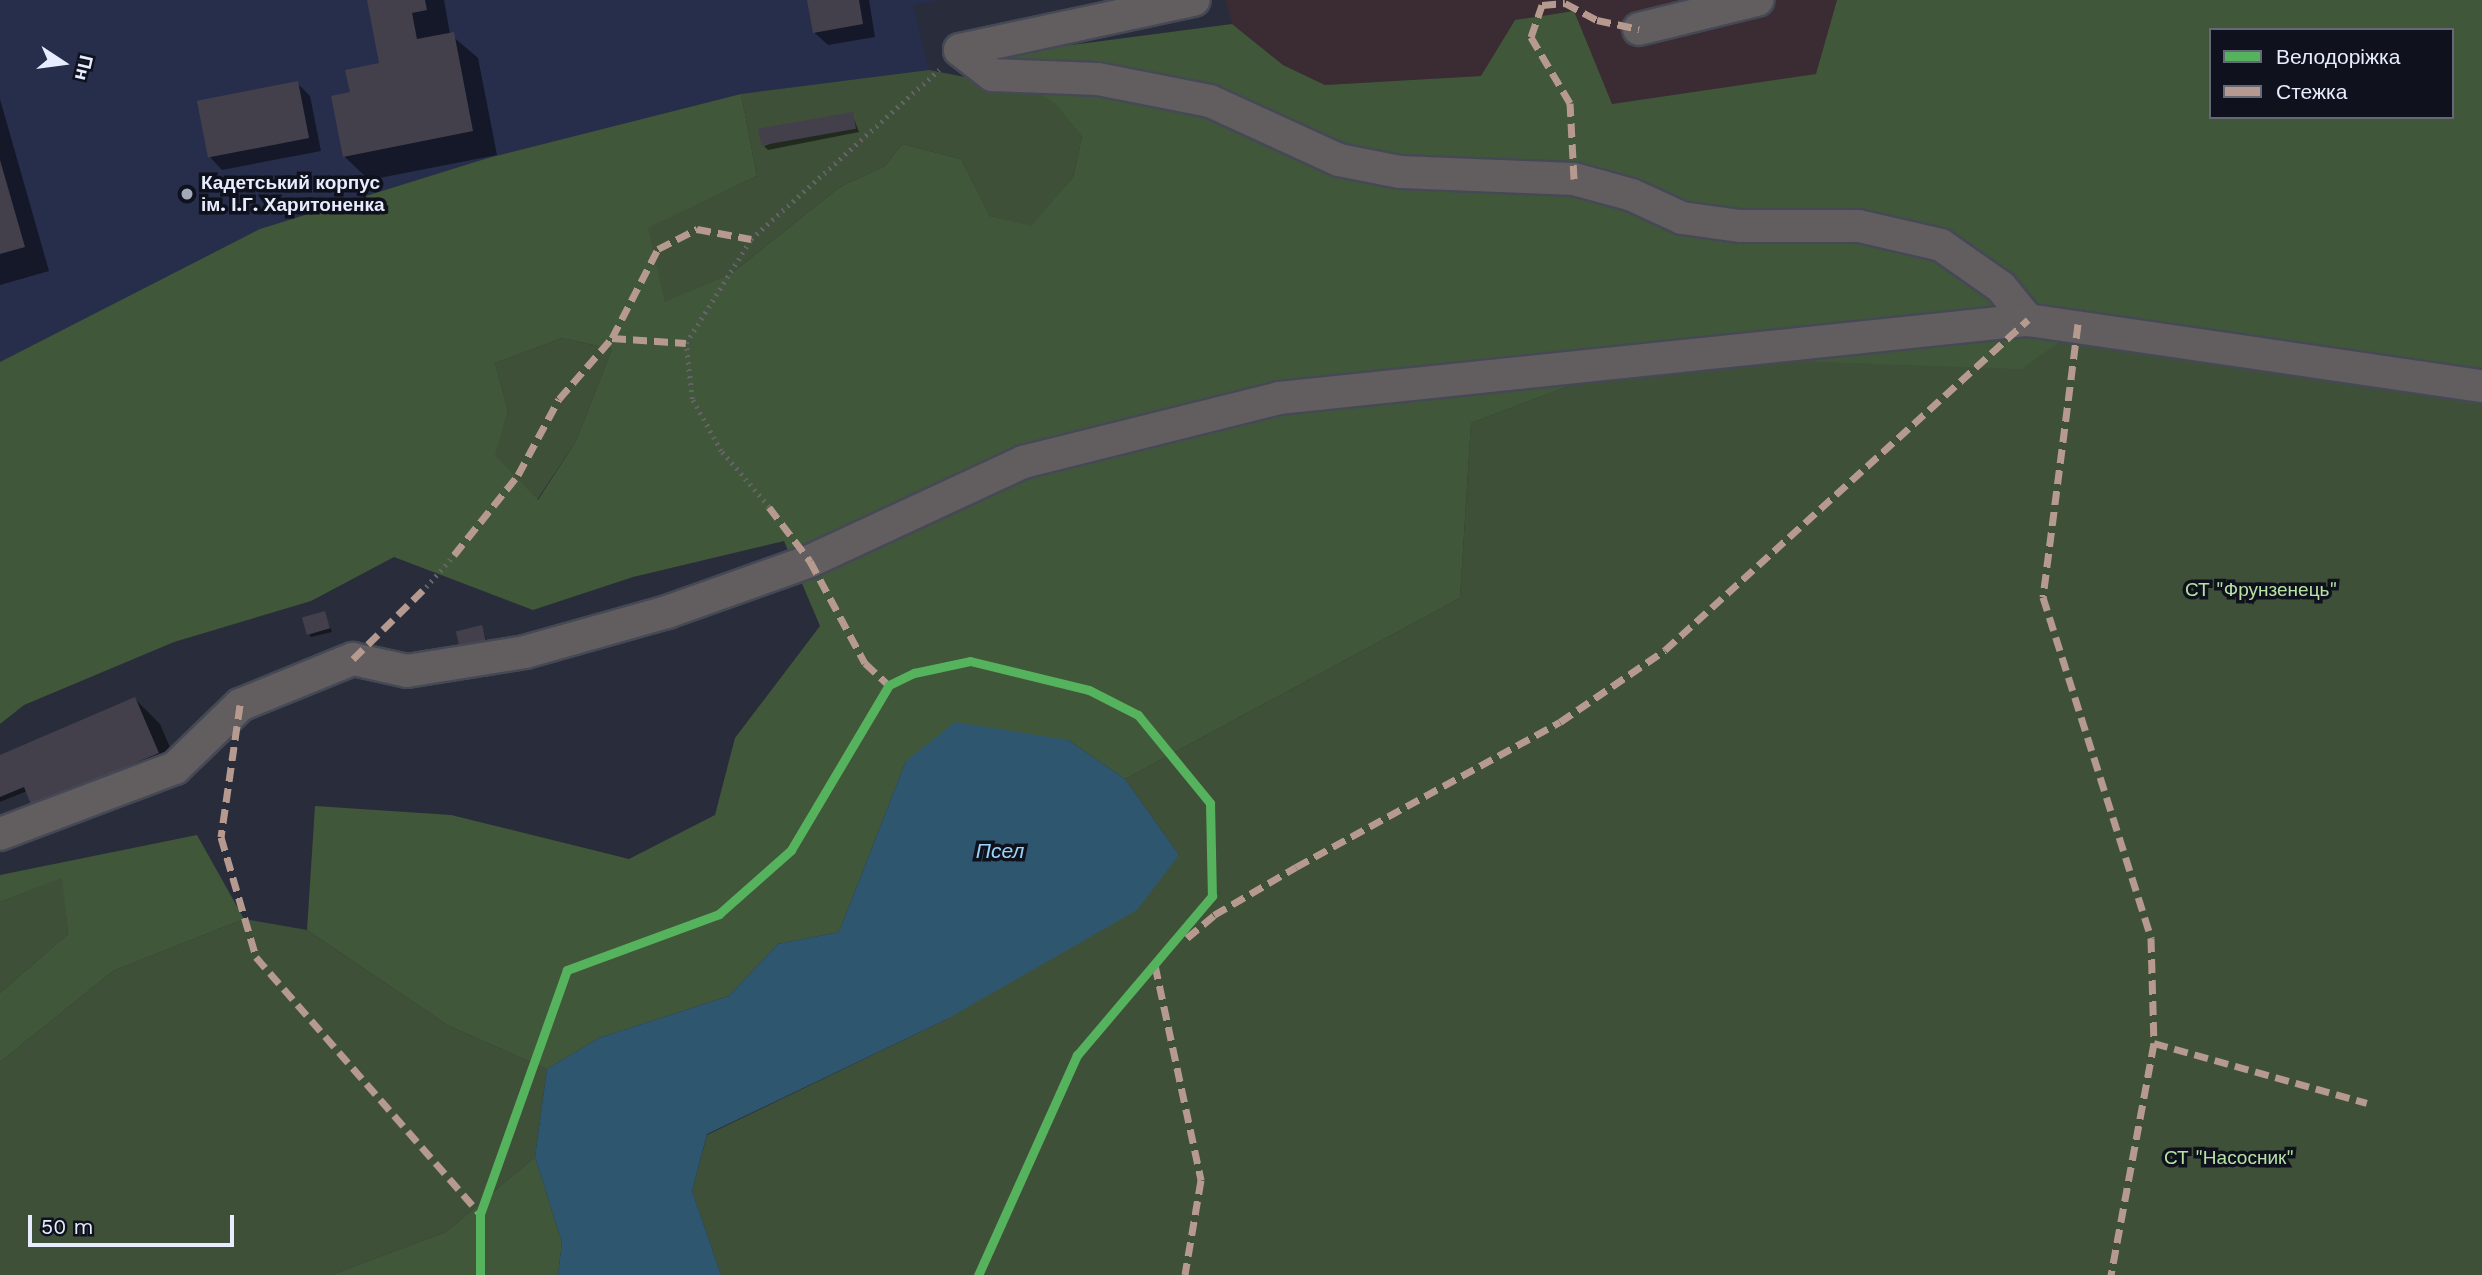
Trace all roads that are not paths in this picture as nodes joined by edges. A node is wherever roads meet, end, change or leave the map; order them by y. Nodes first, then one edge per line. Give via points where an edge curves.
1 (1194, 0) edge
2 (1757, 0) edge
3 (1639, 29) dead end
4 (2028, 320) junction
5 (2482, 386) edge
6 (0, 834) edge

1 - 4 lane via 960,50 992,75 1098,79 1210,101 1339,160 1400,172 1574,179 1632,195 1682,218 1740,226 1859,226 1941,245 2001,287
2 - 3 lane
4 - 5 lane
4 - 6 lane via 1559,365 1279,398 1023,462 810,561 667,612 525,652 407,671 352,659 240,705 175,768

